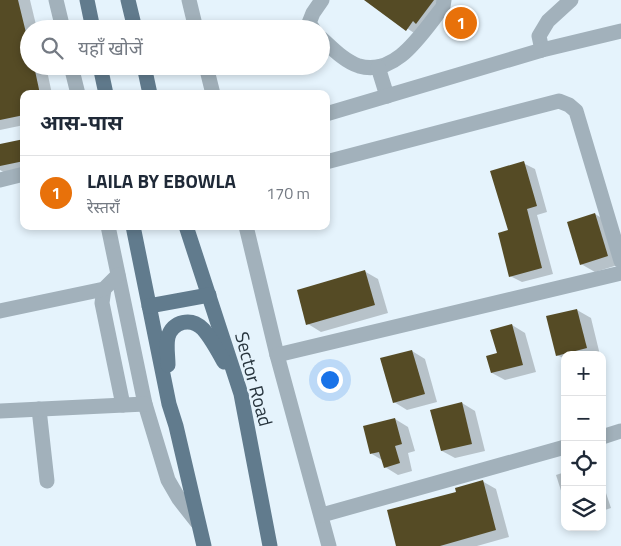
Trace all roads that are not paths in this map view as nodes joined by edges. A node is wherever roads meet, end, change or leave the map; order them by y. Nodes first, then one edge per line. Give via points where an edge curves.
1 (56, 0) edge
2 (87, 0) edge
3 (128, 0) edge
4 (189, 0) edge
5 (322, 0) edge
6 (444, 0) edge
7 (571, 0) edge
8 (61, 20) edge
9 (91, 20) edge
10 (133, 20) edge
11 (194, 20) edge
12 (310, 20) edge
13 (621, 31) edge
14 (330, 46) edge
15 (542, 50) junction
16 (378, 67) junction
17 (73, 75) edge
18 (102, 75) edge
19 (146, 75) edge
20 (208, 75) edge
21 (77, 90) edge
22 (105, 90) edge
23 (149, 90) edge
24 (212, 90) edge
25 (387, 96) junction
26 (330, 113) edge
27 (330, 161) edge
28 (20, 175) edge
29 (0, 180) edge
30 (134, 230) edge
31 (187, 230) edge
32 (247, 230) edge
33 (110, 231) edge
34 (621, 261) edge
35 (621, 273) edge
36 (118, 276) junction
37 (104, 289) junction
38 (209, 295) junction
39 (149, 306) junction
40 (0, 311) edge
41 (277, 355) junction
42 (241, 394) junction
43 (145, 404) junction
44 (169, 404) junction
45 (123, 405) junction
46 (38, 409) junction
47 (0, 411) edge
48 (621, 432) edge
49 (606, 436) edge
50 (561, 448) edge
51 (47, 481) dead end
52 (322, 515) junction
53 (197, 522) junction
54 (204, 546) edge
55 (270, 546) edge
56 (329, 546) edge

1 - 8 street
2 - 9 main road
3 - 10 main road
4 - 11 street
5 - 12 street
6 - 16 street via 443,7 408,50 394,61
7 - 15 street via 548,21 539,36
13 - 15 street
14 - 16 street via 359,66
15 - 25 street
16 - 25 street
17 - 21 street
18 - 22 main road
19 - 23 main road
20 - 24 street
25 - 26 street
27 - 34 street via 559,101 576,111
28 - 29 street
30 - 39 main road
31 - 38 main road, Sector Road
32 - 41 street
33 - 36 street
35 - 41 street
36 - 37 street
36 - 43 street
37 - 40 street
37 - 45 street via 102,304
38 - 39 main road
38 - 42 main road, Sector Road
39 - 44 main road
41 - 52 street
42 - 44 main road via 202,328 185,321 178,324 168,337
42 - 55 main road, Sector Road
43 - 45 street
43 - 53 street via 168,480
44 - 53 main road
45 - 46 street
46 - 47 street
46 - 51 street
48 - 49 street
50 - 52 street
52 - 56 street
53 - 54 main road

